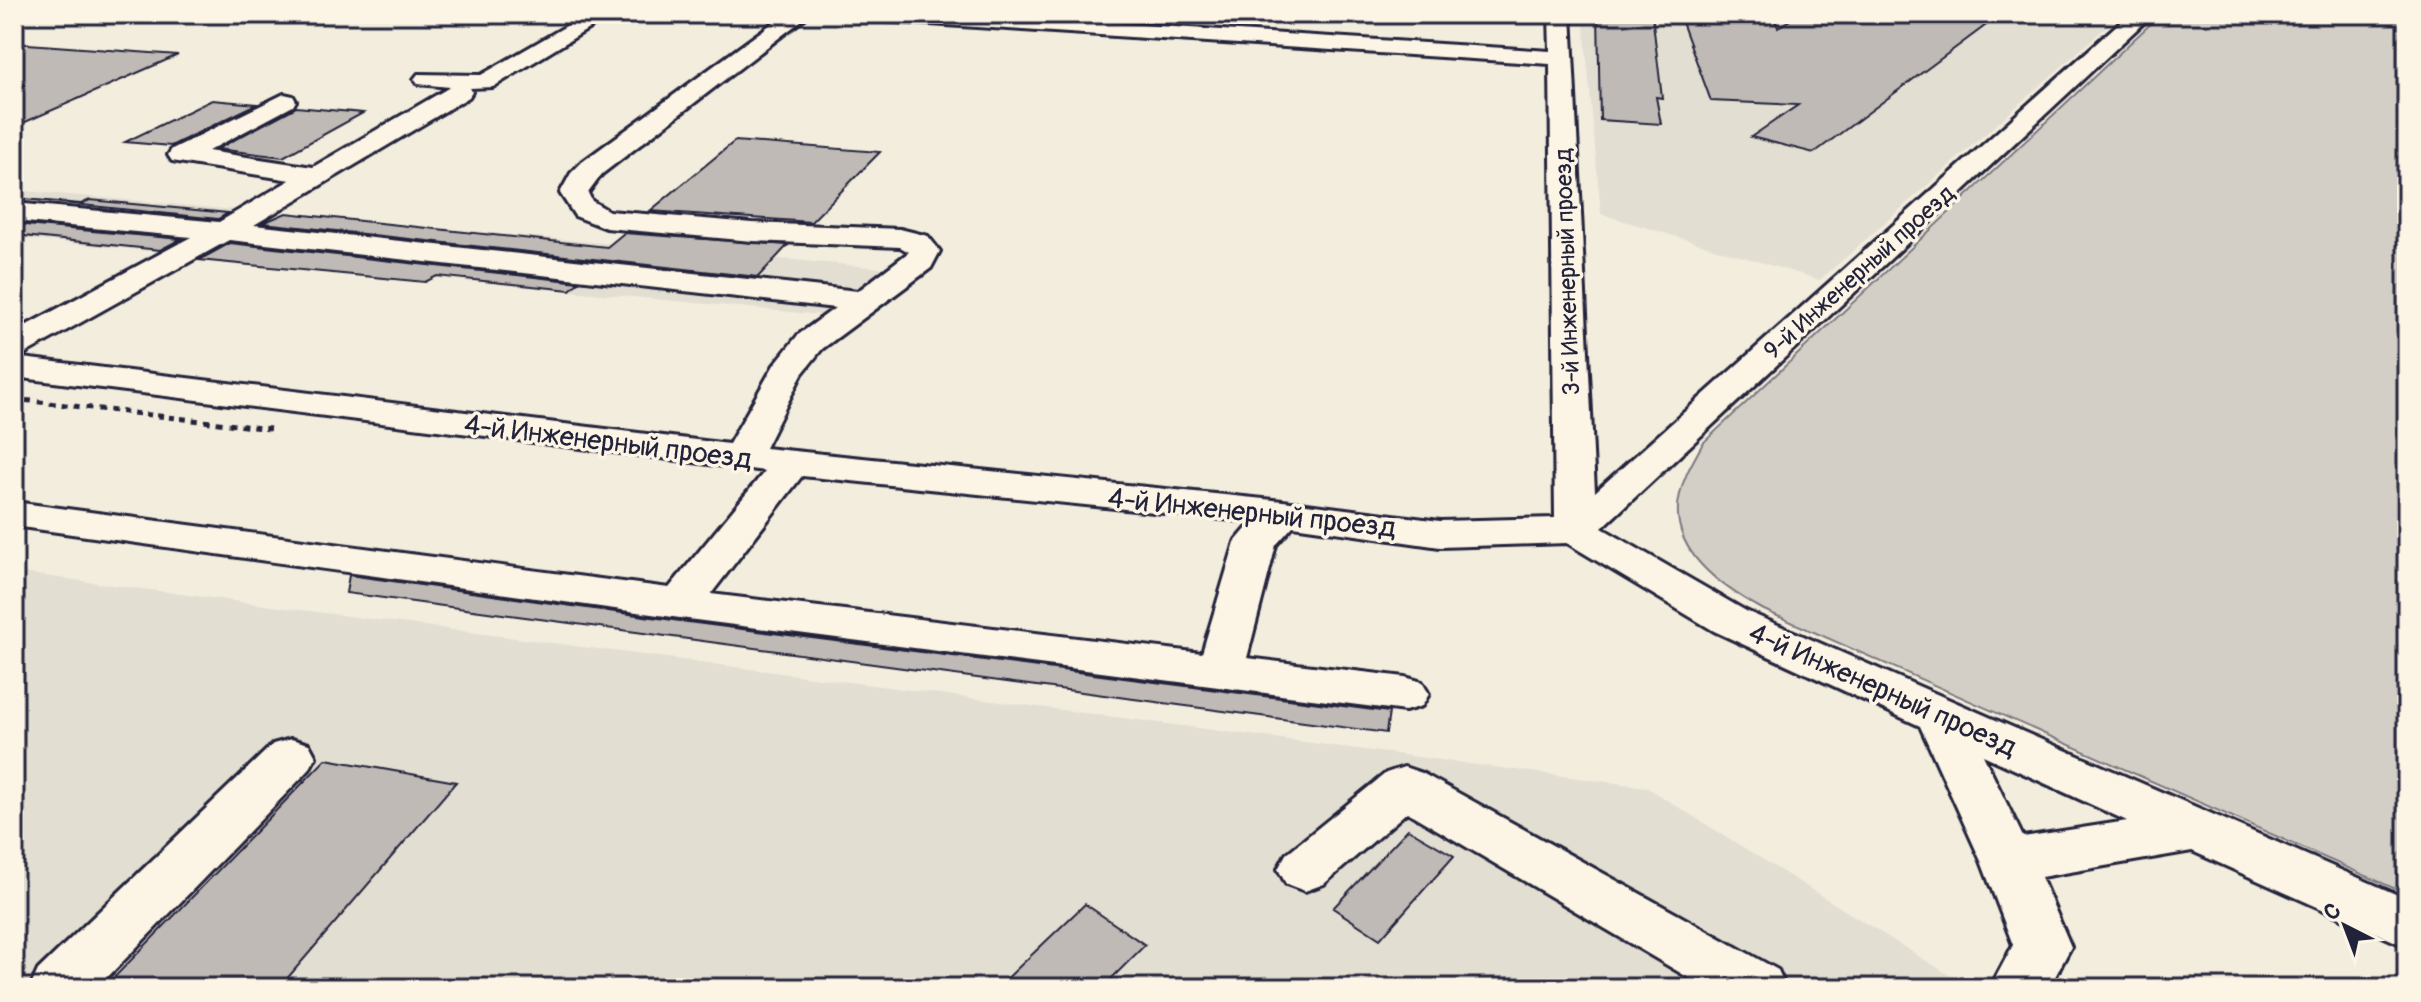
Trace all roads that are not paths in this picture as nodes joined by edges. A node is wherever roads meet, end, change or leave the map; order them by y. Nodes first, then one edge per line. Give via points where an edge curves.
1 (602, 14) edge
2 (799, 14) edge
3 (867, 14) edge
4 (1560, 14) edge
5 (2142, 14) edge
6 (1144, 23) edge
7 (1559, 58) junction
8 (426, 79) dead end
9 (460, 92) dead end
10 (284, 101) dead end
11 (317, 176) junction
12 (14, 212) edge
13 (224, 231) junction
14 (866, 302) junction
15 (14, 346) edge
16 (14, 367) edge
17 (741, 457) junction
18 (792, 463) junction
19 (1283, 513) junction
20 (14, 514) edge
21 (1576, 530) junction
22 (680, 604) junction
23 (1220, 671) junction
24 (1405, 694) dead end
25 (1939, 715) junction
26 (291, 757) dead end
27 (2196, 830) junction
28 (2008, 861) junction
29 (1305, 869) dead end
30 (2407, 924) edge
31 (59, 988) edge
32 (1757, 988) edge
33 (2019, 988) edge

1 - 8 street via 485,82
2 - 14 street via 592,168 574,193 577,204 606,219 917,242 925,251 920,261
3 - 6 street
4 - 7 street, 3-й Инженерный проезд
5 - 21 street, 9-й Инженерный проезд
6 - 7 street
7 - 21 street, 3-й Инженерный проезд
9 - 11 street
10 - 11 street via 181,155
11 - 13 street
12 - 13 street
13 - 14 street
13 - 15 street
14 - 17 street via 810,342 786,372
16 - 17 street, 4-й Инженерный проезд
17 - 18 street, 4-й Инженерный проезд
18 - 19 street, 4-й Инженерный проезд
18 - 22 street
19 - 21 street, 4-й Инженерный проезд via 1440,534
19 - 23 street via 1256,542
20 - 22 street
21 - 25 street, 4-й Инженерный проезд via 1730,621
22 - 23 street
23 - 24 street
25 - 27 street, 4-й Инженерный проезд
25 - 28 street
26 - 31 street
27 - 28 street
27 - 30 street, 4-й Инженерный проезд
28 - 33 street via 2042,947
29 - 32 street via 1404,786

